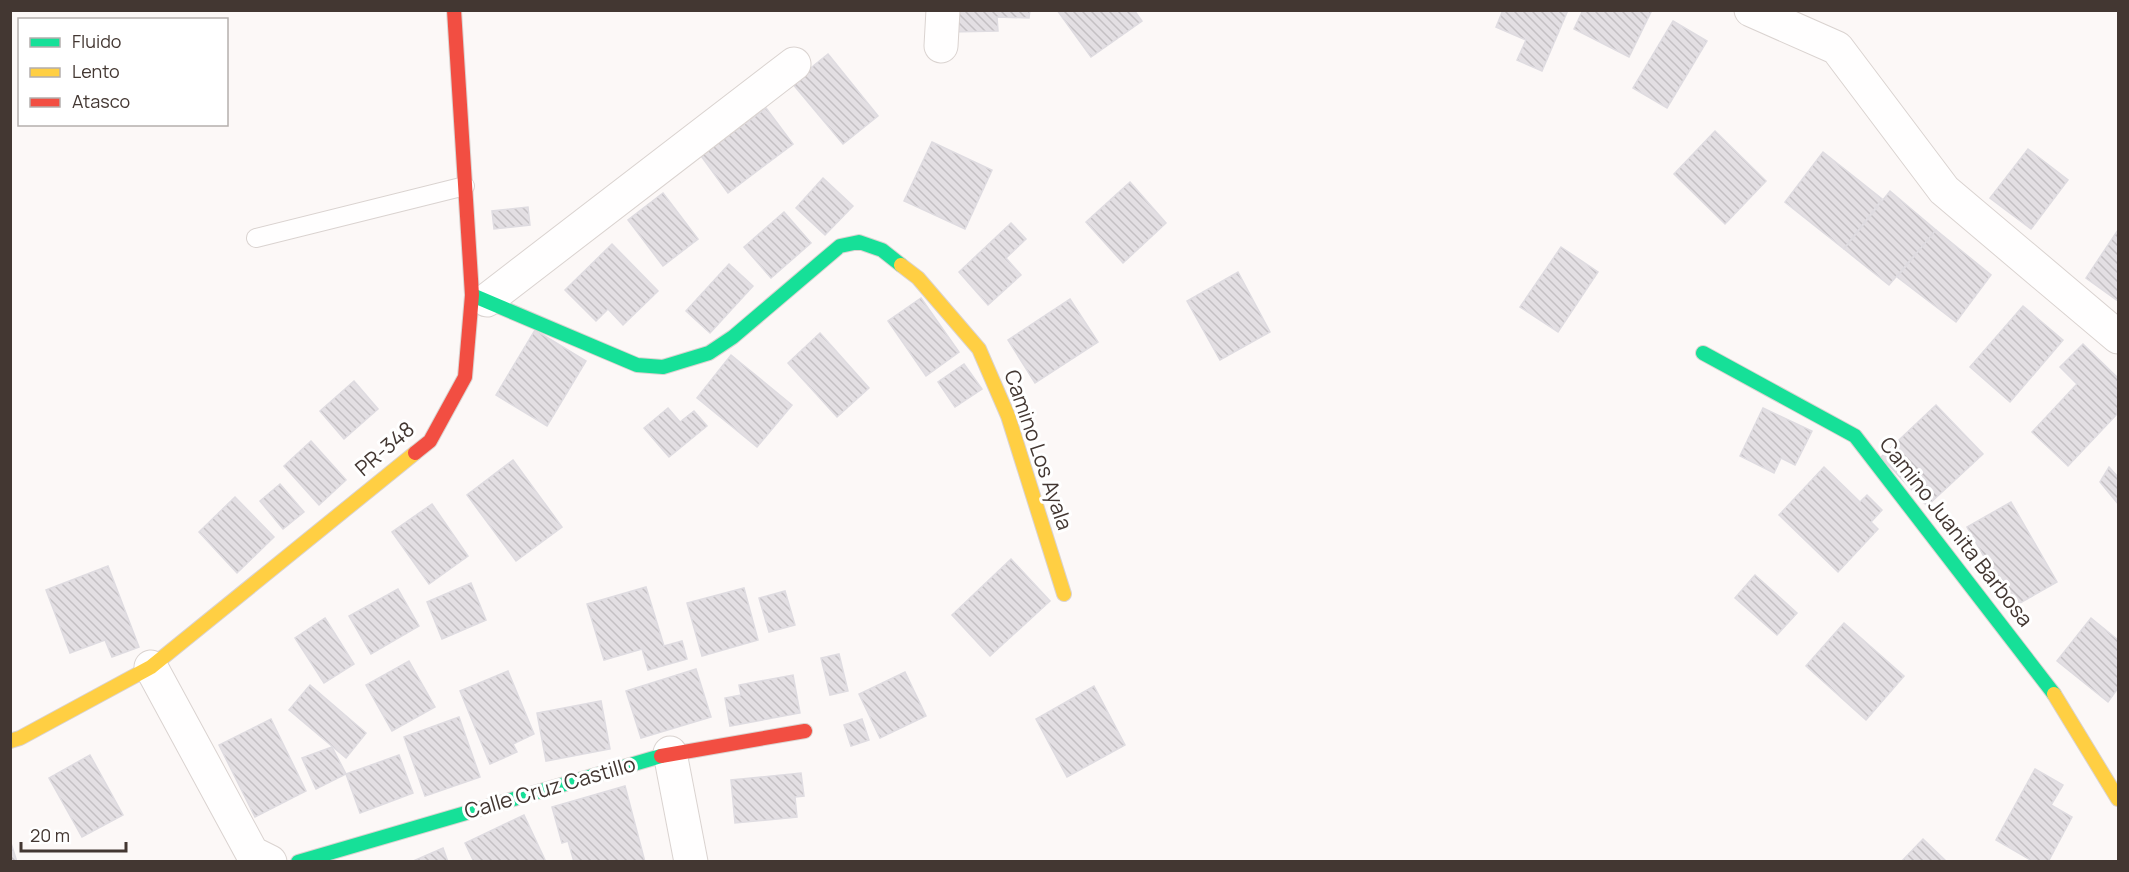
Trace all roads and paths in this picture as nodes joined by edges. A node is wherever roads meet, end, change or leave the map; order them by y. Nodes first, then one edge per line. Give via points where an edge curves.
1 (454, 10) edge
2 (943, 10) edge
3 (1751, 10) edge
4 (941, 46) dead end
5 (794, 64) dead end
6 (465, 186) junction
7 (256, 238) dead end
8 (480, 297) junction
9 (2118, 337) edge
10 (1703, 353) dead end
11 (1064, 594) dead end
12 (151, 667) junction
13 (805, 731) dead end
14 (10, 741) edge
15 (670, 753) junction
16 (2118, 799) edge
17 (270, 861) edge
18 (298, 861) edge
19 (691, 861) edge

1 - 6 street, PR-348 / PR-348
2 - 4 street
3 - 9 street via 1837,48 1944,190
5 - 8 street
6 - 7 lane
6 - 8 street, PR-348 / PR-348
8 - 11 street, Camino Los Ayala via 637,365 663,367 709,353 733,337 840,246 858,242 882,250 918,278 979,349 1008,416
8 - 12 street, PR-348 / PR-348 via 465,377 430,441
10 - 16 street, Camino Juanita Barbosa via 1855,436 2059,700
12 - 14 street, PR-348 / PR-348
12 - 17 street via 252,853
13 - 15 street, Calle Cruz Castillo
15 - 18 street, Calle Cruz Castillo
15 - 19 street

